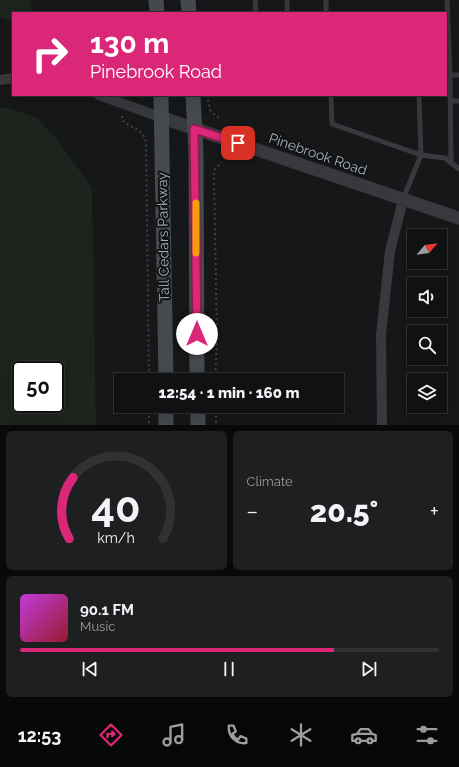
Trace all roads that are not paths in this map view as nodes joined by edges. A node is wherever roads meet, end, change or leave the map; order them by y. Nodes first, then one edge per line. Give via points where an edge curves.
1 (156, 0) edge
2 (188, 0) edge
3 (255, 0) edge
4 (287, 0) edge
5 (326, 0) edge
6 (446, 0) edge
7 (157, 12) edge
8 (189, 12) edge
9 (256, 12) edge
10 (287, 12) edge
11 (326, 12) edge
12 (446, 12) edge
13 (447, 38) edge
14 (448, 75) edge
15 (459, 75) edge
16 (12, 78) edge
17 (0, 80) edge
18 (102, 96) edge
19 (161, 96) edge
20 (193, 96) edge
21 (331, 96) edge
22 (419, 96) edge
23 (451, 101) junction
24 (459, 101) edge
25 (160, 117) junction
26 (194, 129) junction
27 (421, 155) junction
28 (451, 163) junction
29 (459, 169) edge
30 (403, 200) junction
31 (459, 218) edge
32 (166, 373) edge
33 (197, 373) edge
34 (166, 413) edge
35 (198, 413) edge
36 (166, 425) edge
37 (198, 425) edge
38 (382, 425) edge

1 - 7 main road
2 - 8 main road
3 - 9 lane
4 - 10 lane
5 - 11 lane
6 - 12 lane
13 - 14 lane
14 - 15 lane
14 - 23 lane
16 - 17 street
18 - 25 street, Pinebrook Road
19 - 25 main road, Tall Cedars Parkway
20 - 26 main road
21 - 27 lane via 332,124
22 - 27 lane
23 - 24 lane
23 - 28 lane
25 - 26 street, Pinebrook Road
25 - 32 main road, Tall Cedars Parkway
26 - 30 street, Pinebrook Road
26 - 33 main road
27 - 28 lane via 445,158
27 - 30 lane
28 - 29 lane
30 - 31 street, Pinebrook Road
30 - 38 street via 390,251 381,335
34 - 36 main road
35 - 37 main road

